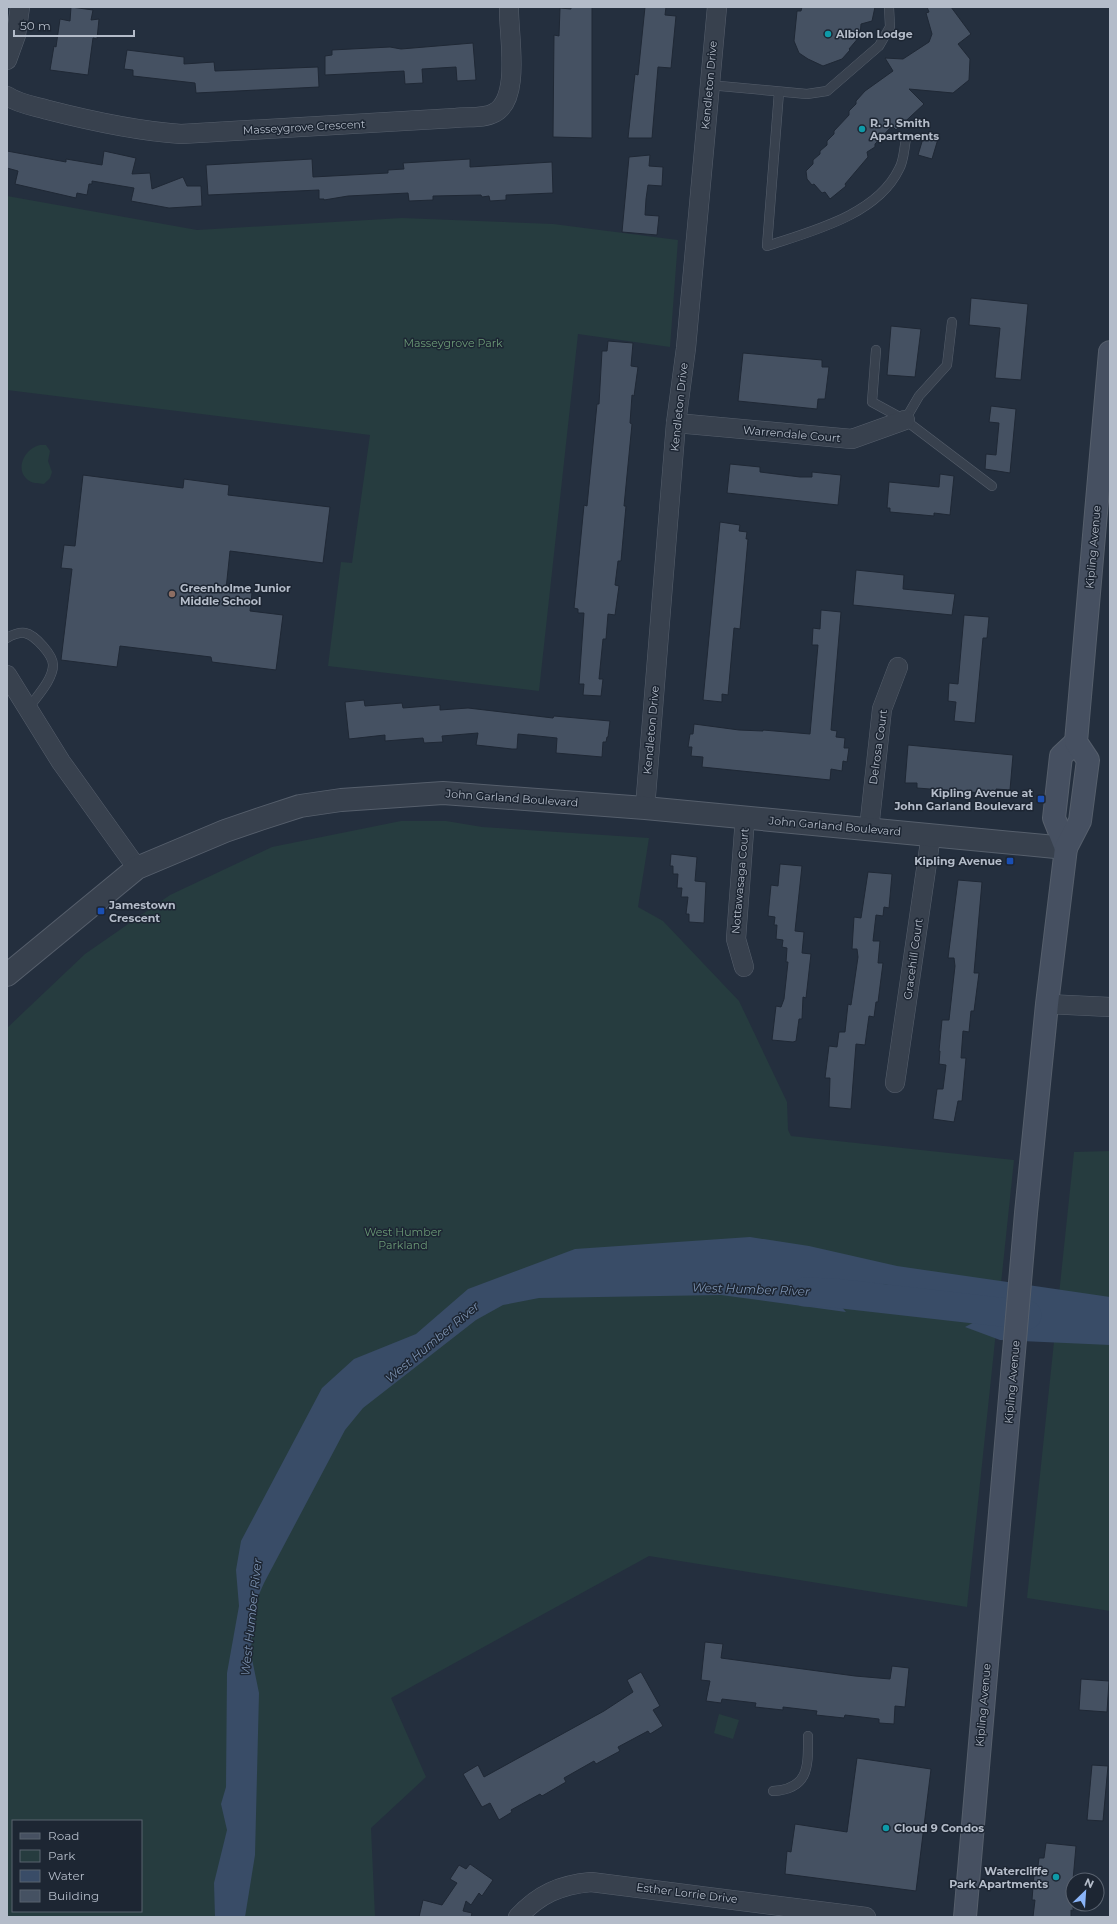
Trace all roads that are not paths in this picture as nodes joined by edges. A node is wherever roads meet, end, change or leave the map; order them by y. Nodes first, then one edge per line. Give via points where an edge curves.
1 (20, 7) edge
2 (509, 7) edge
3 (717, 7) edge
4 (889, 7) edge
5 (7, 60) edge
6 (709, 86) junction
7 (779, 92) junction
8 (7, 96) edge
9 (906, 139) dead end
10 (952, 322) dead end
11 (876, 350) dead end
12 (1110, 352) edge
13 (905, 420) junction
14 (676, 423) junction
15 (992, 486) dead end
16 (7, 638) edge
17 (898, 666) dead end
18 (7, 674) edge
19 (28, 708) junction
20 (645, 808) junction
21 (745, 818) junction
22 (869, 829) junction
23 (931, 835) junction
24 (1066, 848) junction
25 (137, 868) junction
26 (744, 967) dead end
27 (7, 975) edge
28 (1047, 1004) junction
29 (1110, 1007) edge
30 (895, 1083) dead end
31 (808, 1736) dead end
32 (773, 1791) dead end
33 (759, 1910) edge
34 (518, 1917) edge
35 (866, 1917) edge
36 (965, 1917) edge

1 - 5 street via 16,35
2 - 8 street, Masseygrove Crescent via 512,66 509,89 504,105 494,113 479,117 181,134 156,132 64,114 18,102
3 - 6 street, Kendleton Drive
4 - 7 lane via 890,27 879,46 827,91 807,94
6 - 7 lane
6 - 14 street, Kendleton Drive via 686,348
7 - 9 lane via 767,246 838,222 885,191 900,168
10 - 13 lane via 947,365 918,396
11 - 13 lane via 872,402
12 - 24 main road, Kipling Avenue via 1076,742 1062,756 1054,818
13 - 14 street, Warrendale Court via 852,439
13 - 15 lane
14 - 20 street, Kendleton Drive
16 - 19 lane via 25,633 41,643 53,665 49,678
17 - 22 street, Delrosa Court via 882,709
18 - 19 street
19 - 25 street via 61,762
20 - 21 street, John Garland Boulevard
20 - 25 street, John Garland Boulevard via 442,793 341,800 300,806 260,819
21 - 22 street, John Garland Boulevard
21 - 26 street, Nottawasaga Court via 736,939
22 - 23 street, John Garland Boulevard
23 - 24 street, John Garland Boulevard
23 - 30 street, Gracehill Court
24 - 28 main road, Kipling Avenue
25 - 27 street, John Garland Boulevard
28 - 29 street
28 - 36 main road, Kipling Avenue via 1026,1213
31 - 32 lane via 808,1767 796,1786
33 - 34 street, Esther Lorrie Drive via 591,1882 571,1884 554,1890 542,1896
33 - 35 street, Esther Lorrie Drive

